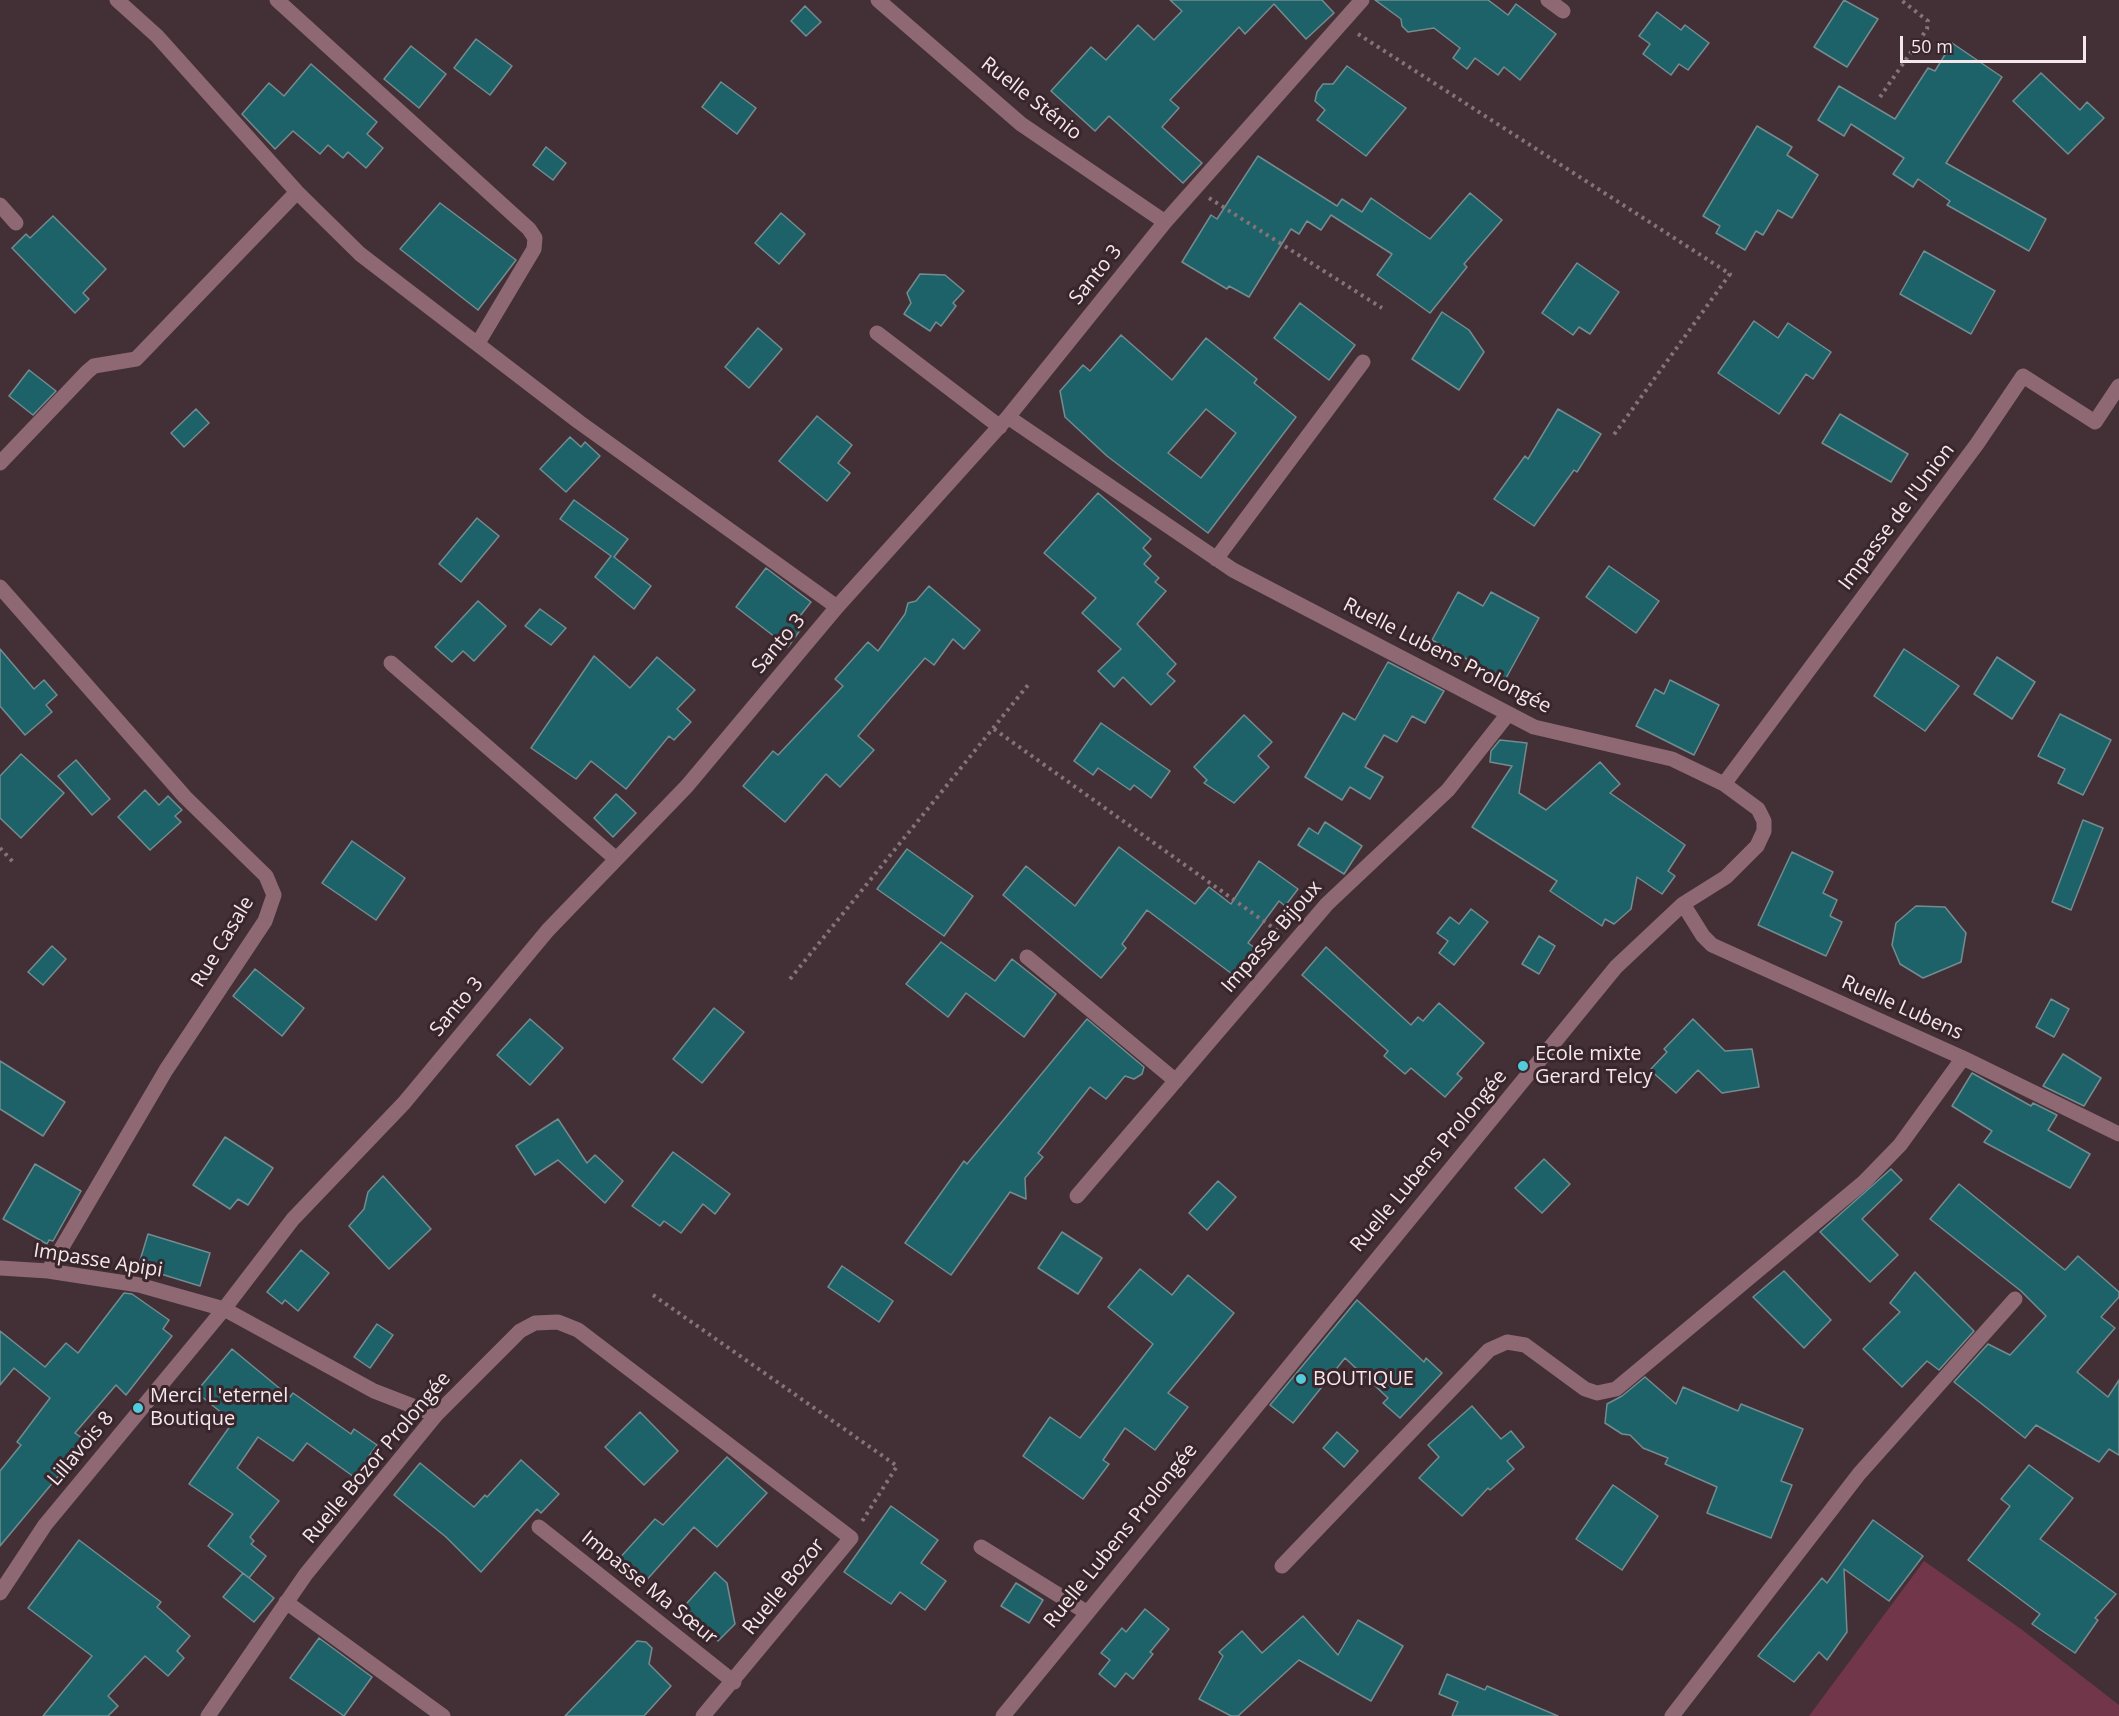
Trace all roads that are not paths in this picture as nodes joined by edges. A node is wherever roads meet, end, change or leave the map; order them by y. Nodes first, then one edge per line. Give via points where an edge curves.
1 (117, 0) edge
2 (277, 0) edge
3 (878, 0) edge
4 (1362, 0) edge
5 (1548, 0) edge
6 (1563, 11) dead end
7 (297, 192) junction
8 (0, 205) edge
9 (1165, 222) junction
10 (16, 223) dead end
11 (877, 333) dead end
12 (478, 343) junction
13 (1362, 362) dead end
14 (2119, 386) edge
15 (1004, 422) junction
16 (0, 463) edge
17 (1216, 559) junction
18 (0, 587) edge
19 (837, 607) junction
20 (391, 663) dead end
21 (1508, 714) junction
22 (1724, 784) junction
23 (616, 859) junction
24 (1683, 904) junction
25 (1027, 957) dead end
26 (1963, 1058) junction
27 (1176, 1081) junction
28 (2119, 1134) edge
29 (1077, 1196) dead end
30 (0, 1268) edge
31 (48, 1271) junction
32 (2015, 1299) dead end
33 (224, 1309) junction
34 (436, 1415) junction
35 (538, 1527) dead end
36 (851, 1538) joint
37 (981, 1547) dead end
38 (1282, 1566) dead end
39 (0, 1593) edge
40 (286, 1602) junction
41 (1086, 1612) junction
42 (734, 1682) junction
43 (208, 1716) edge
44 (443, 1716) edge
45 (703, 1716) edge
46 (1003, 1716) edge
47 (1672, 1716) edge

1 - 7 street via 157,36
2 - 12 street via 535,238 534,249
3 - 9 street, Ruelle Sténio via 1021,124
4 - 9 street, Santo 3
5 - 6 street
7 - 12 street via 360,254
7 - 16 street via 136,359 94,366
8 - 10 street
9 - 15 street, Santo 3
11 - 15 street, Ruelle Lubens Prolongée
12 - 19 street via 579,422
13 - 17 street
14 - 22 street, Impasse de l'Union via 2095,422 2023,376 1977,444
15 - 17 street, Ruelle Lubens Prolongée
15 - 19 street, Santo 3
17 - 21 street, Ruelle Lubens Prolongée
18 - 31 street, Rue Casale via 185,798 266,876 274,895 265,921 166,1070
19 - 23 street, Santo 3 via 687,786
20 - 23 street
21 - 22 street, Ruelle Lubens Prolongée via 1534,727 1672,759
21 - 27 street, Impasse Bijoux via 1448,790 1327,904
22 - 24 street, Ruelle Lubens Prolongée via 1758,809 1764,831 1757,846 1726,877
23 - 33 street, Santo 3 via 548,930 404,1103 293,1219
24 - 26 street, Ruelle Lubens via 1712,945
24 - 41 street, Ruelle Lubens Prolongée via 1616,967
25 - 27 street
26 - 28 street, Ruelle Lubens
26 - 38 street via 1900,1146 1864,1182 1616,1389 1597,1393 1585,1389 1525,1345 1507,1342 1489,1350
27 - 29 street, Impasse Bijoux
30 - 31 street, Impasse Apipi
31 - 33 street, Impasse Apipi via 139,1284
32 - 47 street via 1859,1474
33 - 34 street, Impasse Apipi via 374,1392
33 - 39 street, Lillavois 8 via 45,1525
34 - 36 street, Ruelle Bozor Prolongée via 520,1331 535,1323 558,1322 578,1330
34 - 40 street, Ruelle Bozor Prolongée
35 - 42 street, Impasse Ma Sœur
36 - 42 street, Ruelle Bozor
37 - 41 street
40 - 43 street, Ruelle Bozor Prolongée
40 - 44 street
41 - 46 street, Ruelle Lubens Prolongée
42 - 45 street, Ruelle Bozor

